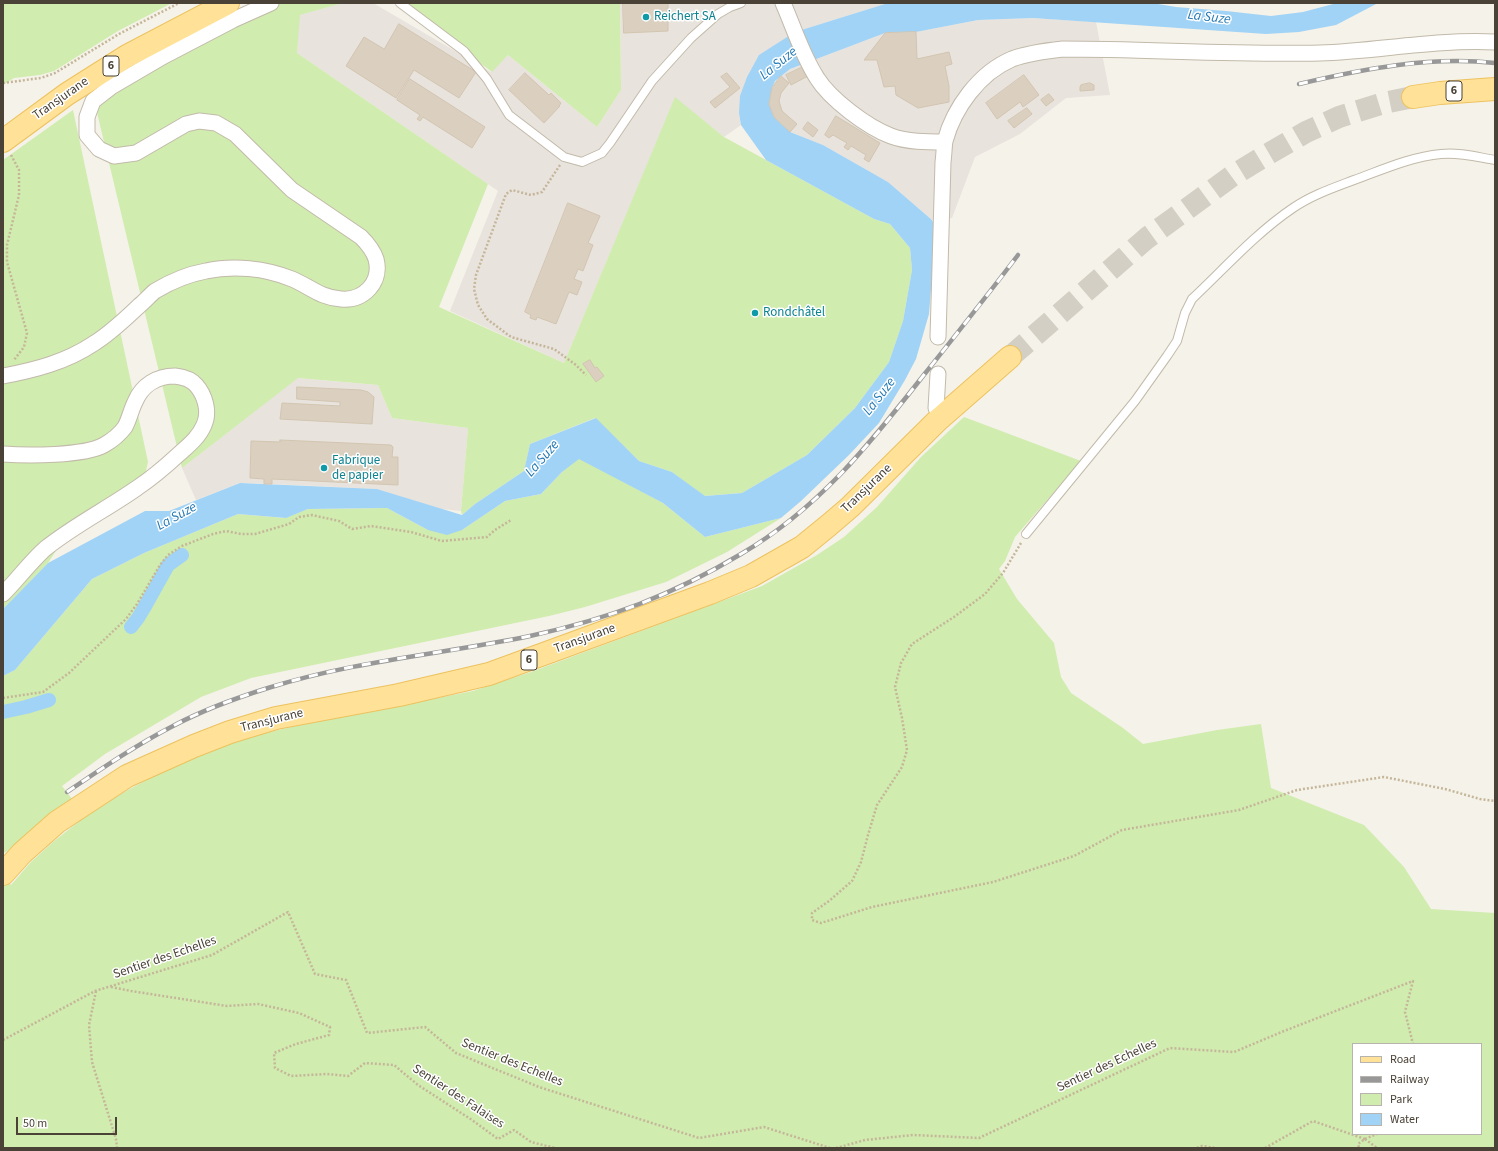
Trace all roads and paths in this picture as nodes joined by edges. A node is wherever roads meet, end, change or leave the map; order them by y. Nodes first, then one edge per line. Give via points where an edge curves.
1 (179, 3) edge
2 (228, 3) edge
3 (271, 3) edge
4 (400, 3) edge
5 (741, 3) edge
6 (783, 3) edge
7 (1495, 42) edge
8 (3, 84) edge
9 (1495, 89) edge
10 (1413, 97) tunnel mouth
11 (945, 142) junction
12 (6, 146) edge
13 (564, 157) junction
14 (1495, 160) edge
15 (938, 337) dead end
16 (1010, 357) tunnel mouth
17 (11, 362) dead end
18 (938, 374) dead end
19 (586, 375) dead end
20 (3, 376) edge
21 (936, 408) dead end
22 (3, 454) edge
23 (511, 520) dead end
24 (1026, 534) joint
25 (3, 594) edge
26 (3, 698) edge
27 (1495, 801) edge
28 (7, 864) edge
29 (110, 987) junction
30 (96, 991) junction
31 (3, 1040) edge
32 (1413, 1043) edge
33 (1352, 1134) edge
34 (1356, 1135) edge
35 (1374, 1135) edge
36 (1365, 1138) junction
37 (117, 1148) edge
38 (554, 1148) edge
39 (830, 1148) edge
40 (836, 1148) edge
41 (1197, 1148) edge
42 (1217, 1148) edge
43 (1265, 1148) edge
44 (1359, 1148) edge
45 (1376, 1148) edge

1 - 8 path via 119,34 55,73
2 - 12 main road, Transjurane / 6 via 127,56 67,94
3 - 20 street via 164,56 111,87 93,102 87,117 88,135 99,150 114,156 136,153 186,124 199,121 216,123 235,134 292,190 361,237 370,247 376,260 376,276 370,288 359,298 343,300 327,298 292,279 266,271 235,268 206,271 177,280 155,291 113,330 75,354 52,364
4 - 13 lane via 464,51 487,79 509,115
5 - 13 lane via 718,14 691,38 652,81 602,153 582,162
6 - 11 street via 809,63 832,96 873,127 891,136 907,140
7 - 11 street via 1448,42 1326,53 1285,54 1078,49 1035,53 1010,60 982,80 961,106
9 - 10 main road, 6
11 - 15 street
12 - 17 path via 19,170 19,195 7,244 7,262 27,333 24,347
13 - 19 path via 542,192 531,195 512,190 506,194 476,275 474,289 478,305 487,319 511,337 554,349
14 - 24 lane via 1442,154 1403,161 1315,196 1294,207 1267,227 1192,300 1185,313 1177,341 1135,402
16 - 28 main road, Transjurane / 6 via 938,420 829,525 802,546 751,576 489,674 276,718 230,732 126,776 57,822
18 - 21 street
22 - 25 street via 50,454 103,446 116,437 125,426 141,390 165,376 193,381 202,392 206,407 205,424 196,439 137,488 79,524 45,549
23 - 26 path via 487,537 442,541 411,532 371,526 352,529 339,521 312,516 299,518 289,524 255,534 226,531 213,534 175,549 168,555 126,619 69,674 43,692
24 - 27 path via 1003,573 985,594 912,644 901,664 895,687 907,750 902,767 877,805 861,862 852,881 812,913 812,920 821,923 872,907 993,882 1074,856 1122,830 1239,810 1297,790 1384,777
29 - 30 path, Sentier des Echelles
29 - 38 path, Sentier des Falaises via 227,1006 258,1004 298,1013 330,1026 330,1035 274,1053 275,1068 291,1076 348,1076 365,1064 394,1065 418,1085 498,1139 514,1130 531,1142
29 - 39 path, Sentier des Echelles via 212,955 288,912 315,974 346,980 367,1033 425,1026 456,1053 539,1087 699,1138 764,1127
30 - 31 path, Sentier des Echelles
30 - 37 path via 89,1025 92,1062
32 - 40 path, Sentier des Echelles via 1405,1012 1413,981 1234,1052 1170,1048 979,1138 914,1135 865,1140
33 - 43 path via 1313,1121
34 - 36 path
35 - 36 path
36 - 44 path via 1358,1144
36 - 45 path
41 - 42 path

